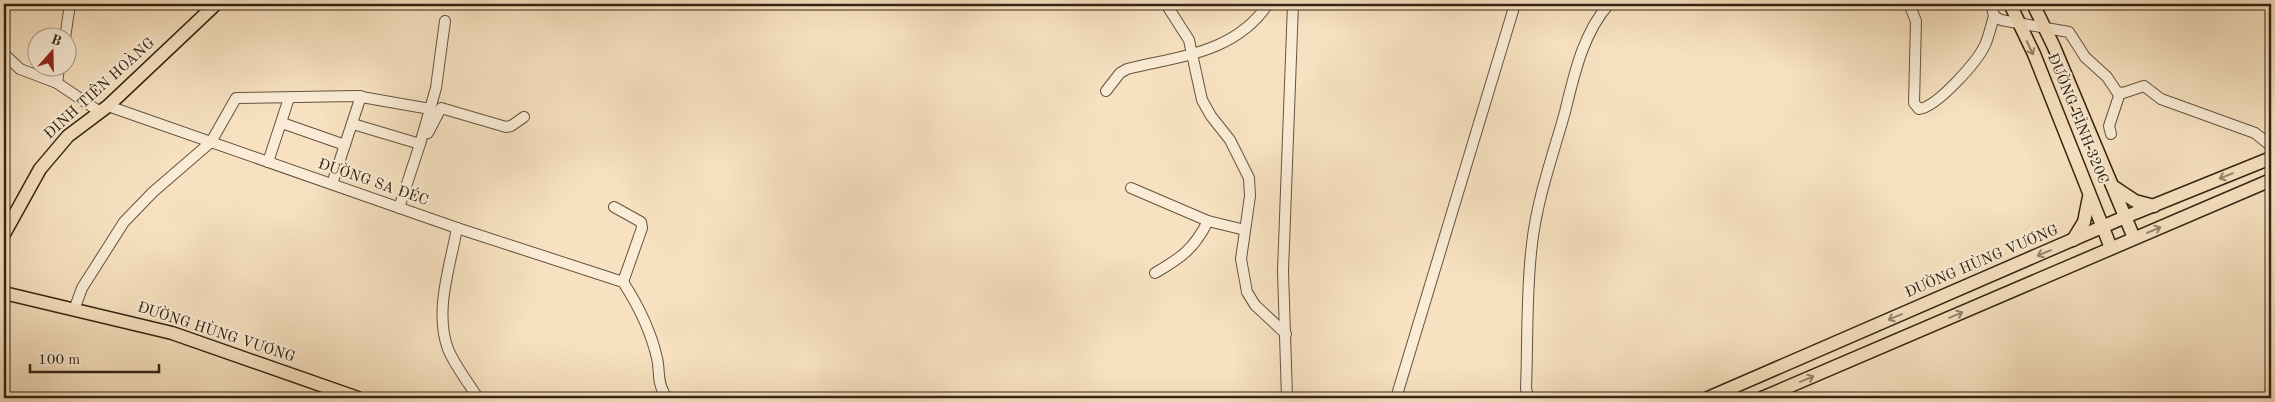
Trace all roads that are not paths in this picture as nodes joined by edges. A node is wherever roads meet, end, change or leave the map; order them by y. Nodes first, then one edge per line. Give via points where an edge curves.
1 (70, 4) edge
2 (216, 4) edge
3 (1166, 4) edge
4 (1268, 4) edge
5 (1293, 4) edge
6 (1515, 4) edge
7 (1594, 4) edge
8 (1608, 4) edge
9 (1909, 4) edge
10 (1990, 4) edge
11 (2010, 4) edge
12 (2033, 4) edge
13 (1599, 15) junction
14 (1994, 16) junction
15 (445, 22) dead end
16 (2019, 23) junction
17 (66, 28) edge
18 (2045, 28) junction
19 (1192, 53) junction
20 (4, 54) edge
21 (57, 78) edge
22 (56, 83) junction
23 (1106, 91) dead end
24 (2120, 93) junction
25 (360, 96) junction
26 (290, 98) junction
27 (104, 109) junction
28 (430, 110) junction
29 (524, 117) dead end
30 (282, 123) junction
31 (353, 124) junction
32 (2112, 134) dead end
33 (422, 140) junction
34 (211, 142) junction
35 (345, 146) junction
36 (2271, 146) edge
37 (2271, 158) edge
38 (268, 162) junction
39 (2271, 180) edge
40 (332, 184) junction
41 (2112, 185) junction
42 (1131, 188) dead end
43 (2090, 194) junction
44 (2154, 206) junction
45 (614, 207) dead end
46 (398, 208) junction
47 (2125, 217) junction
48 (1208, 221) junction
49 (2102, 227) junction
50 (457, 228) junction
51 (1245, 230) junction
52 (4, 234) edge
53 (2134, 238) junction
54 (2072, 240) junction
55 (2110, 248) junction
56 (1155, 274) dead end
57 (623, 282) junction
58 (4, 293) edge
59 (74, 310) junction
60 (1286, 334) junction
61 (664, 393) dead end
62 (358, 398) edge
63 (478, 398) edge
64 (1287, 398) edge
65 (1396, 398) edge
66 (1528, 398) edge
67 (1708, 398) edge
68 (1762, 398) edge

1 - 17 street
2 - 27 main road, ĐINH TIÊN HOÀNG
3 - 19 street via 1189,40
4 - 19 street via 1238,36
5 - 60 street via 1283,271
6 - 65 street
7 - 13 street
8 - 13 street
9 - 14 street via 1916,21 1914,102 1918,109 1940,97 1977,58
10 - 14 street
11 - 16 main road, ĐƯỜNG TỈNH 320C
12 - 18 main road, ĐƯỜNG TỈNH 320C
13 - 66 street via 1572,85 1538,208 1531,261
14 - 16 street
15 - 28 street
16 - 18 street
16 -> 43 main road, ĐƯỜNG TỈNH 320C
18 - 24 street via 2072,35 2085,58
18 - 41 main road, ĐƯỜNG TỈNH 320C
19 - 23 street via 1127,69
19 - 51 street via 1202,100 1230,140 1249,178
20 - 22 street, ĐƯỜNG SA ĐÉC via 20,69
21 - 22 street
22 - 27 street, ĐƯỜNG SA ĐÉC
24 - 32 street via 2109,126
24 - 36 street via 2144,86 2161,100 2255,133
25 - 26 street
25 - 28 street
25 - 31 street
26 - 30 street
26 - 34 street via 236,98
27 - 34 street, ĐƯỜNG SA ĐÉC
27 - 52 main road, ĐINH TIÊN HOÀNG via 68,136 40,169
28 - 33 street
29 - 33 street via 506,127 441,108
30 - 35 street
30 - 38 street
31 - 33 street
31 - 35 street
33 - 46 street
34 - 38 street, ĐƯỜNG SA ĐÉC
34 - 59 street via 124,222 82,288
35 - 40 street
37 -> 44 main road, ĐƯỜNG HÙNG VƯƠNG
38 - 40 street, ĐƯỜNG SA ĐÉC
53 -> 39 main road
40 - 46 street, ĐƯỜNG SA ĐÉC
41 - 44 main road via 2134,202
41 - 47 main road, ĐƯỜNG TỈNH 320C
42 - 48 street
43 - 49 main road, ĐƯỜNG TỈNH 320C
43 - 54 main road via 2084,222
44 - 47 main road, ĐƯỜNG HÙNG VƯƠNG
45 - 57 street via 636,218 642,228
46 - 50 street, ĐƯỜNG SA ĐÉC
47 - 49 main road, ĐƯỜNG HÙNG VƯƠNG
47 - 53 main road, ĐƯỜNG TỈNH 320C
48 - 51 street
48 - 56 street via 1190,250
49 - 54 main road, ĐƯỜNG HÙNG VƯƠNG
49 - 55 main road, ĐƯỜNG TỈNH 320C
50 - 57 street, ĐƯỜNG SA ĐÉC
50 - 63 street via 443,302 443,333 449,351
51 - 60 street via 1241,264 1247,292 1255,305
53 - 55 main road
54 -> 67 main road, ĐƯỜNG HÙNG VƯƠNG
68 -> 55 main road
57 - 61 street via 636,302 657,359 660,386
58 - 59 main road, ĐƯỜNG HÙNG VƯƠNG
59 - 62 main road, ĐƯỜNG HÙNG VƯƠNG via 172,333
60 - 64 street

